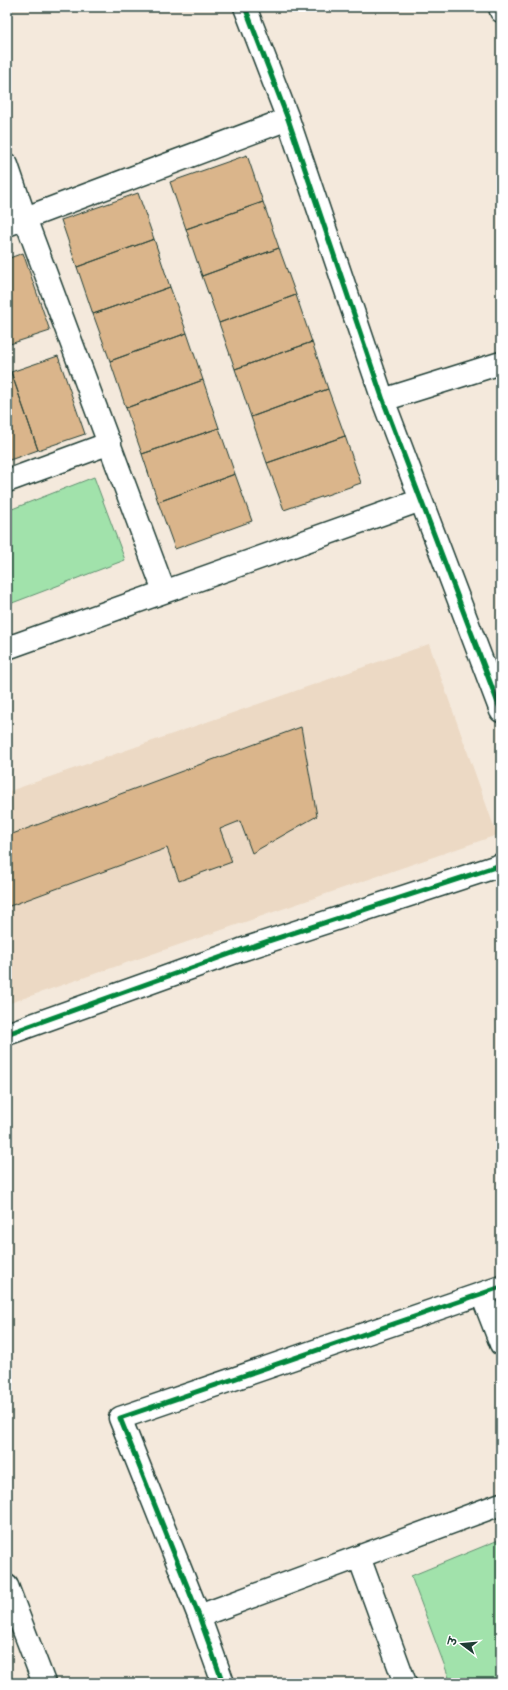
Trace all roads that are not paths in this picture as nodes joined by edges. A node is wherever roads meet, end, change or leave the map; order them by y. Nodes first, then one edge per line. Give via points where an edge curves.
1 (245, 7) edge
2 (500, 7) edge
3 (501, 11) edge
4 (288, 120) junction
5 (7, 165) edge
6 (16, 222) edge
7 (501, 363) edge
8 (383, 400) junction
9 (110, 443) junction
10 (7, 481) edge
11 (421, 500) junction
12 (164, 591) junction
13 (7, 648) edge
14 (501, 711) edge
15 (501, 865) edge
16 (7, 1034) edge
17 (492, 1291) edge
18 (501, 1344) edge
19 (501, 1504) edge
20 (359, 1557) junction
21 (7, 1586) edge
22 (199, 1616) junction
23 (44, 1683) edge
24 (223, 1683) edge
25 (405, 1683) edge

1 - 4 street
2 - 3 street
4 - 6 street
4 - 8 street
5 - 6 street
6 - 9 street
7 - 8 street
8 - 11 street
9 - 10 street
9 - 12 street
11 - 12 street
11 - 14 street
12 - 13 street
15 - 16 street via 241,950
17 - 18 street
17 - 22 street via 120,1418
19 - 20 street
20 - 22 street
20 - 25 street
21 - 23 street
22 - 24 street

